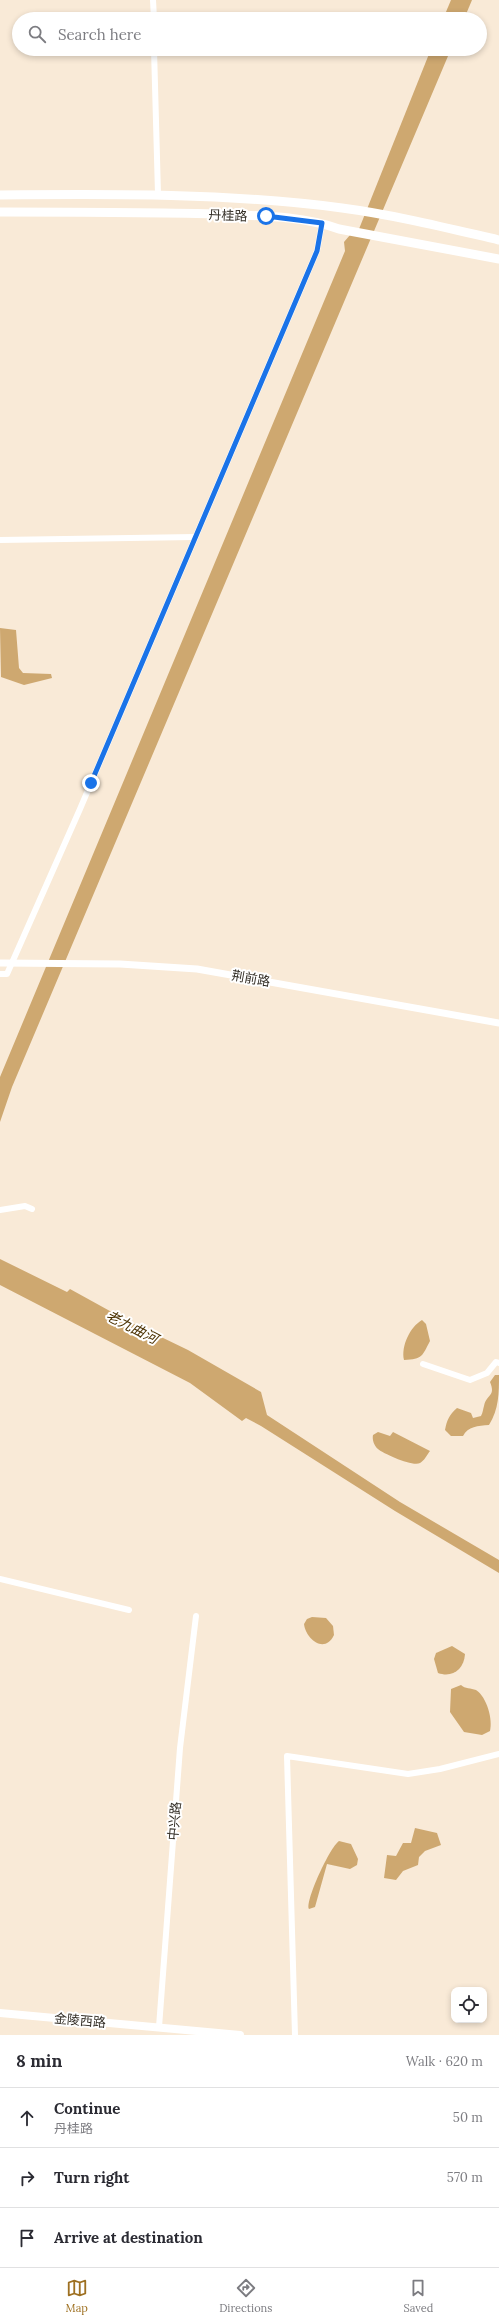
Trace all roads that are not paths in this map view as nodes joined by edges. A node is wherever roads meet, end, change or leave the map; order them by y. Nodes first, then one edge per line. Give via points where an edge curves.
1 (153, 0) edge
2 (154, 12) edge
3 (154, 56) edge
4 (158, 194) junction
5 (0, 195) edge
6 (0, 212) edge
7 (322, 223) junction
8 (499, 240) edge
9 (499, 259) edge
10 (195, 537) junction
11 (0, 540) edge
12 (0, 963) edge
13 (12, 963) junction
14 (0, 974) edge
15 (499, 1023) edge
16 (32, 1209) dead end
17 (0, 1210) edge
18 (499, 1363) edge
19 (422, 1364) dead end
20 (0, 1578) edge
21 (130, 1610) dead end
22 (196, 1616) dead end
23 (499, 1754) edge
24 (0, 2013) edge
25 (159, 2027) junction
26 (240, 2035) edge
27 (295, 2035) edge

1 - 2 street
3 - 4 street
4 - 5 main road, 丹桂路
4 - 8 main road, 丹桂路 via 341,208 388,215
6 - 7 main road, 丹桂路 via 152,212 266,216
7 - 9 main road, 丹桂路 via 339,229
7 - 10 street via 317,251
10 - 11 street
10 - 13 street
12 - 13 street, 荆前路
13 - 14 street via 7,974
13 - 15 street, 荆前路 via 120,964 197,969
16 - 17 street via 25,1206
18 - 19 street via 496,1362 487,1372 470,1380
20 - 21 street
22 - 25 street, 中兴路 via 180,1748
23 - 27 street via 408,1774 287,1756
24 - 25 main road, 金陵西路
25 - 26 main road, 金陵西路

